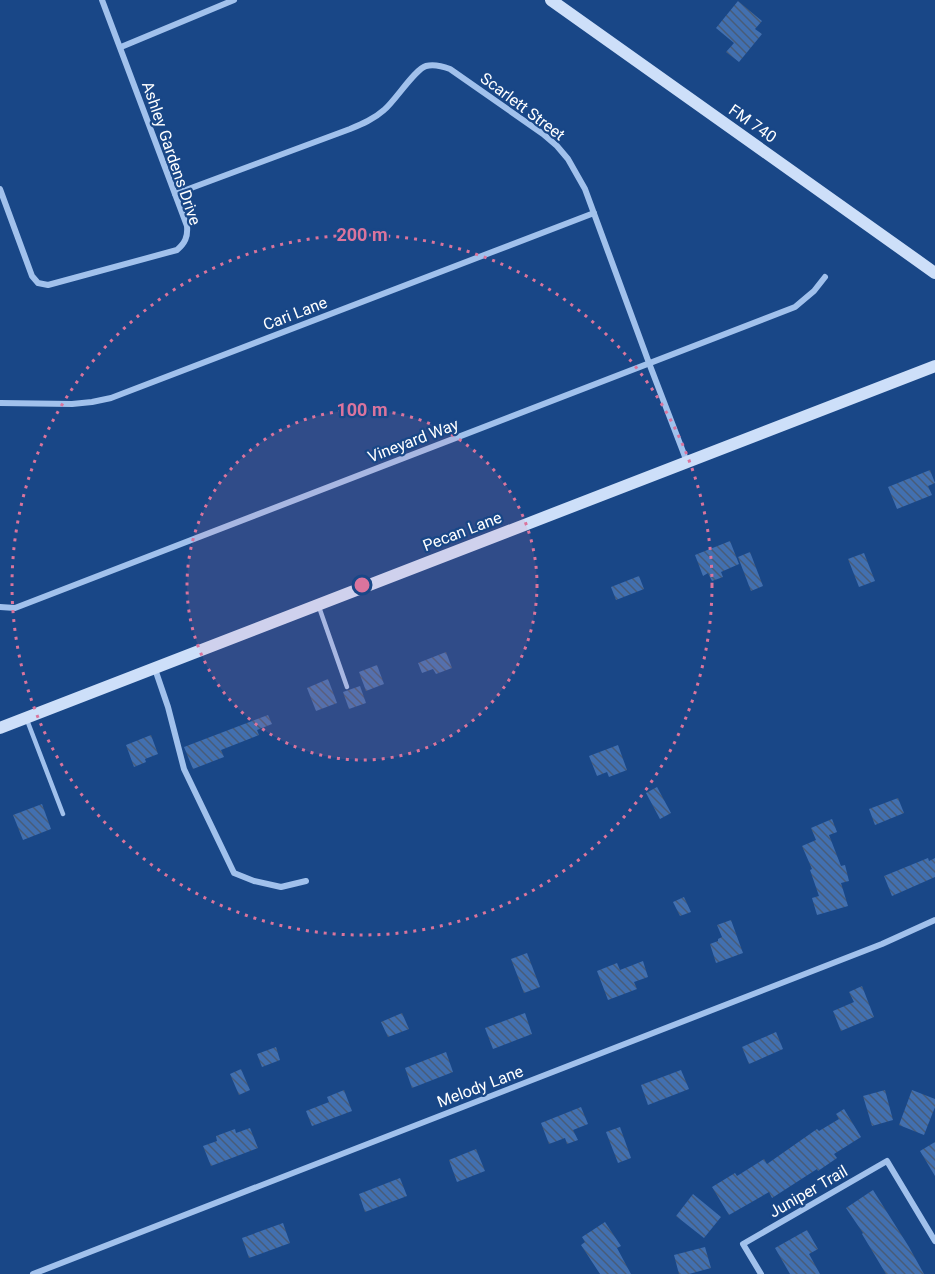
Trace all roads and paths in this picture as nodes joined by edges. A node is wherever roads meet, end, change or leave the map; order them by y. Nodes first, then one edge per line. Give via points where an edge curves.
1 (102, 0) edge
2 (234, 0) edge
3 (551, 0) edge
4 (121, 47) junction
5 (0, 189) edge
6 (175, 194) junction
7 (594, 213) junction
8 (935, 273) edge
9 (825, 277) dead end
10 (649, 363) junction
11 (935, 366) edge
12 (0, 403) edge
13 (687, 462) junction
14 (319, 605) junction
15 (0, 607) edge
16 (154, 668) junction
17 (347, 687) dead end
18 (26, 718) junction
19 (0, 728) edge
20 (63, 814) dead end
21 (306, 881) dead end
22 (935, 920) edge
23 (935, 1241) edge
24 (33, 1274) edge
25 (761, 1274) edge

1 - 4 street, Ashley Gardens Drive
2 - 4 street
3 - 8 street, FM 740 / FM 740
4 - 6 street, Ashley Gardens Drive
5 - 6 street, Ashley Gardens Drive via 32,276 38,284 48,285 177,250 186,240 187,226
6 - 7 street, Scarlett Street via 369,120 397,98 419,69 439,65 557,146 585,189
7 - 10 street, Scarlett Street
7 - 12 street, Cari Lane via 111,398 72,404
9 - 10 street, Vineyard Way via 795,307
10 - 13 street, Scarlett Street
10 - 15 street, Vineyard Way via 15,608
11 - 13 street, Pecan Lane
13 - 14 street, Pecan Lane
14 - 16 street, Pecan Lane
14 - 17 lane
16 - 18 street, Pecan Lane
16 - 21 street via 184,769 234,873 281,887
18 - 19 street, Pecan Lane
18 - 20 lane
22 - 24 street, Melody Lane
23 - 25 street, Juniper Trail via 887,1161 743,1244

